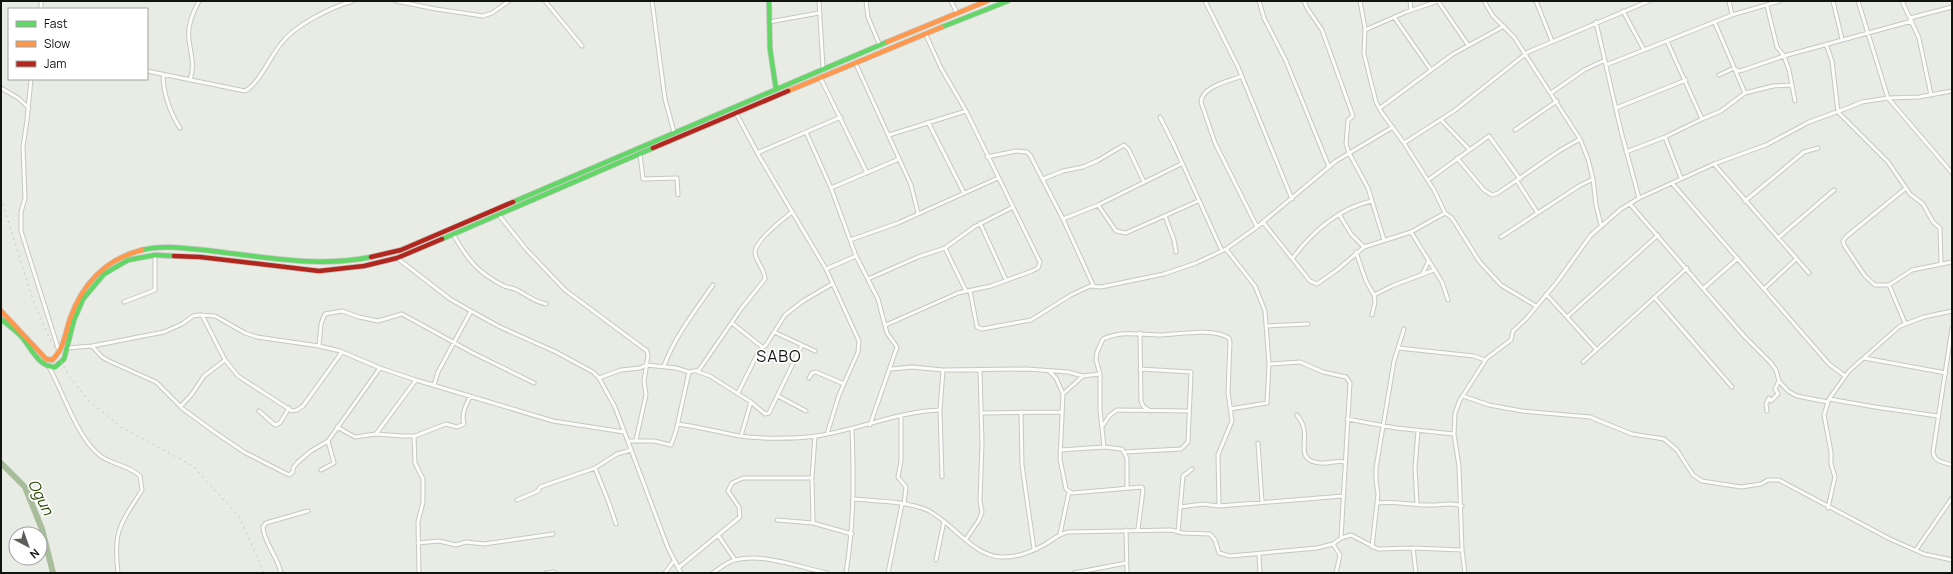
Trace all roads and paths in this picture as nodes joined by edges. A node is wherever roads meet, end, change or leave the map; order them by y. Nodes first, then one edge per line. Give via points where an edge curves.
1 (199, 1) edge
2 (353, 1) edge
3 (396, 1) edge
4 (508, 1) edge
5 (545, 1) edge
6 (652, 1) edge
7 (769, 1) edge
8 (819, 1) edge
9 (866, 1) edge
10 (951, 1) edge
11 (987, 1) edge
12 (1008, 1) edge
13 (1205, 1) edge
14 (1258, 1) edge
15 (1304, 1) edge
16 (1360, 1) edge
17 (1410, 1) edge
18 (1484, 1) edge
19 (1536, 1) edge
20 (1649, 1) edge
21 (1729, 1) edge
22 (1780, 1) edge
23 (1833, 1) edge
24 (1858, 1) edge
25 (1902, 1) edge
26 (1766, 6) junction
27 (1952, 7) edge
28 (1411, 10) junction
29 (1623, 11) junction
30 (819, 13) junction
31 (957, 13) junction
32 (1732, 15) junction
33 (1394, 17) junction
34 (1911, 19) junction
35 (769, 22) junction
36 (1596, 22) junction
37 (1715, 23) junction
38 (1504, 26) junction
39 (1365, 30) junction
40 (1869, 32) junction
41 (926, 35) junction
42 (1842, 39) junction
43 (1552, 41) junction
44 (1667, 41) junction
45 (1826, 44) junction
46 (582, 46) dead end
47 (880, 46) junction
48 (1468, 46) junction
49 (1644, 50) junction
50 (1526, 54) junction
51 (1784, 56) junction
52 (1605, 60) junction
53 (855, 62) junction
54 (1606, 65) junction
55 (823, 68) junction
56 (1734, 68) junction
57 (1431, 70) junction
58 (148, 71) edge
59 (163, 74) junction
60 (1719, 75) dead end
61 (1242, 76) junction
62 (820, 77) junction
63 (30, 80) edge
64 (190, 80) junction
65 (1686, 80) junction
66 (1791, 85) junction
67 (1, 88) edge
68 (776, 89) junction
69 (1952, 91) edge
70 (1551, 92) junction
71 (1745, 94) junction
72 (1931, 95) junction
73 (1888, 98) junction
74 (1557, 101) junction
75 (1795, 101) dead end
76 (29, 108) junction
77 (1380, 108) junction
78 (1616, 108) junction
79 (966, 111) junction
80 (1838, 112) junction
81 (736, 113) junction
82 (841, 117) junction
83 (1160, 117) dead end
84 (1702, 119) junction
85 (1441, 120) junction
86 (928, 122) junction
87 (1393, 127) junction
88 (180, 128) dead end
89 (1515, 130) dead end
90 (674, 132) junction
91 (806, 132) junction
92 (889, 135) junction
93 (1665, 137) junction
94 (1580, 139) junction
95 (1404, 143) junction
96 (1818, 148) dead end
97 (1469, 149) junction
98 (1626, 152) junction
99 (757, 153) junction
100 (1349, 153) junction
101 (640, 154) junction
102 (987, 157) junction
103 (1457, 158) junction
104 (899, 159) junction
105 (1182, 164) junction
106 (1714, 164) junction
107 (1329, 167) junction
108 (867, 173) junction
109 (1952, 173) edge
110 (998, 178) junction
111 (1681, 178) junction
112 (1043, 179) junction
113 (1593, 179) junction
114 (1428, 180) junction
115 (1518, 180) junction
116 (1144, 182) junction
117 (1672, 183) junction
118 (832, 188) junction
119 (1906, 188) junction
120 (1834, 190) dead end
121 (964, 193) junction
122 (678, 195) dead end
123 (1638, 198) junction
124 (1292, 199) junction
125 (1198, 201) junction
126 (1372, 201) junction
127 (1745, 201) junction
128 (1098, 204) junction
129 (1630, 204) junction
130 (1012, 207) junction
131 (792, 212) junction
132 (1537, 212) junction
133 (918, 213) junction
134 (1444, 213) junction
135 (498, 214) junction
136 (1339, 214) junction
137 (1165, 216) junction
138 (1063, 219) junction
139 (1263, 222) junction
140 (980, 223) junction
141 (1601, 226) junction
142 (1257, 227) junction
143 (1411, 232) junction
144 (453, 234) junction
145 (1658, 235) junction
146 (1501, 237) dead end
147 (1778, 238) junction
148 (850, 240) junction
149 (1384, 240) junction
150 (1364, 247) junction
151 (148, 248) junction
152 (945, 248) junction
153 (1226, 249) junction
154 (1222, 251) junction
155 (1176, 252) dead end
156 (1356, 252) junction
157 (155, 255) junction
158 (148, 256) junction
159 (856, 256) junction
160 (397, 258) junction
161 (1292, 259) junction
162 (1737, 259) junction
163 (1796, 259) junction
164 (1429, 260) junction
165 (1952, 262) edge
166 (1941, 263) junction
167 (1687, 268) junction
168 (826, 269) junction
169 (1434, 270) junction
170 (1423, 273) junction
171 (1809, 273) dead end
172 (868, 280) junction
173 (1006, 280) junction
174 (832, 284) junction
175 (713, 285) dead end
176 (1889, 285) junction
177 (1094, 287) junction
178 (1704, 288) junction
179 (1764, 289) junction
180 (968, 291) junction
181 (1546, 294) junction
182 (1374, 295) junction
183 (1655, 298) junction
184 (1448, 300) dead end
185 (124, 302) dead end
186 (546, 304) dead end
187 (1536, 306) junction
188 (1, 311) edge
189 (471, 311) junction
190 (1952, 311) edge
191 (202, 315) junction
192 (1372, 315) dead end
193 (1567, 317) junction
194 (1, 319) edge
195 (732, 323) junction
196 (1905, 323) junction
197 (1308, 324) dead end
198 (886, 325) junction
199 (1267, 326) junction
200 (1952, 328) edge
201 (1404, 329) dead end
202 (774, 332) junction
203 (1140, 333) junction
204 (454, 342) junction
205 (802, 345) junction
206 (92, 346) junction
207 (319, 346) junction
208 (762, 347) junction
209 (67, 348) junction
210 (1398, 348) junction
211 (1596, 349) junction
212 (815, 351) dead end
213 (342, 352) junction
214 (60, 353) junction
215 (1864, 358) junction
216 (225, 360) junction
217 (1485, 360) junction
218 (1583, 362) dead end
219 (1269, 364) junction
220 (646, 365) junction
221 (664, 366) junction
222 (49, 367) junction
223 (380, 368) junction
224 (891, 369) junction
225 (1140, 369) junction
226 (943, 370) junction
227 (980, 370) junction
228 (1048, 370) junction
229 (696, 371) junction
230 (689, 372) junction
231 (1100, 374) junction
232 (1946, 374) junction
233 (1083, 376) junction
234 (1846, 376) junction
235 (599, 378) junction
236 (809, 378) dead end
237 (416, 380) junction
238 (1779, 380) junction
239 (534, 383) dead end
240 (844, 384) junction
241 (434, 385) junction
242 (1732, 387) dead end
243 (738, 392) junction
244 (1063, 394) junction
245 (470, 396) junction
246 (778, 396) junction
247 (1463, 396) junction
248 (1828, 400) junction
249 (751, 402) junction
250 (181, 406) junction
251 (289, 408) junction
252 (1230, 408) junction
253 (940, 410) junction
254 (259, 411) dead end
255 (806, 411) dead end
256 (1188, 411) junction
257 (1767, 411) dead end
258 (981, 412) junction
259 (1021, 412) junction
260 (1062, 412) junction
261 (1151, 412) junction
262 (1297, 415) dead end
263 (1938, 416) junction
264 (901, 417) junction
265 (1348, 419) junction
266 (678, 424) junction
267 (870, 425) junction
268 (1102, 426) junction
269 (1384, 426) junction
270 (337, 427) junction
271 (852, 430) junction
272 (1418, 431) junction
273 (624, 432) junction
274 (376, 434) junction
275 (827, 434) junction
276 (1454, 434) junction
277 (414, 436) junction
278 (741, 436) junction
279 (815, 436) junction
280 (636, 440) junction
281 (328, 441) junction
282 (628, 441) junction
283 (1258, 443) dead end
284 (1104, 447) junction
285 (631, 450) junction
286 (1060, 450) junction
287 (1125, 452) junction
288 (1345, 462) junction
289 (1952, 465) edge
290 (595, 468) junction
291 (1192, 469) dead end
292 (321, 470) dead end
293 (812, 478) junction
294 (942, 478) dead end
295 (1127, 488) junction
296 (1069, 492) junction
297 (1343, 496) junction
298 (1952, 498) edge
299 (854, 499) junction
300 (517, 500) dead end
301 (1262, 502) junction
302 (1377, 503) junction
303 (903, 504) junction
304 (1417, 504) junction
305 (1219, 506) junction
306 (1462, 506) junction
307 (1180, 507) junction
308 (1828, 508) junction
309 (308, 511) dead end
310 (777, 520) dead end
311 (944, 521) junction
312 (813, 523) junction
313 (616, 524) dead end
314 (1138, 529) junction
315 (1126, 530) junction
316 (1178, 532) junction
317 (553, 534) dead end
318 (852, 534) junction
319 (1060, 534) junction
320 (718, 535) junction
321 (966, 538) junction
322 (1341, 538) junction
323 (418, 543) junction
324 (1333, 544) junction
325 (1372, 547) junction
326 (1413, 548) junction
327 (1034, 550) junction
328 (1462, 550) junction
329 (1916, 550) junction
330 (1259, 555) junction
331 (735, 560) junction
332 (936, 560) dead end
333 (1952, 560) edge
334 (674, 561) junction
335 (1126, 563) junction
336 (678, 568) junction
337 (554, 572) edge
338 (118, 573) edge
339 (281, 573) edge
340 (419, 573) edge
341 (546, 573) edge
342 (665, 573) edge
343 (681, 573) edge
344 (713, 573) edge
345 (827, 573) edge
346 (846, 573) edge
347 (888, 573) edge
348 (1074, 573) edge
349 (1127, 573) edge
350 (1260, 573) edge
351 (1336, 573) edge
352 (1416, 573) edge
353 (1465, 573) edge

1 - 64 street via 193,14 189,36 193,68
2 - 64 street via 292,32 280,44 249,89 239,91
3 - 4 street via 436,10 483,16 492,14
5 - 46 street
6 - 90 street via 665,99
7 - 35 main road
8 - 30 street
9 - 47 street via 868,17
10 - 31 street
11 - 31 main road
12 - 41 main road
13 - 61 street
14 - 107 street via 1286,61
15 - 100 street via 1322,30 1353,116 1348,120 1346,144
16 - 39 street
17 - 28 street
18 - 38 street via 1493,16
19 - 43 street
20 - 29 street
21 - 32 street
22 - 26 street
23 - 42 street
24 - 40 street
25 - 34 street
26 - 32 street
26 - 51 street via 1776,47
27 - 34 street
28 - 33 street
28 - 48 street via 1438,1
29 - 36 street
29 - 49 street
30 - 35 street
30 - 55 street
31 - 47 main road
32 - 37 street
33 - 39 street
33 - 57 street
34 - 40 street
34 - 72 street via 1919,38
35 - 68 main road
36 - 43 street
36 - 52 street
37 - 44 street
37 - 56 street
38 - 48 street
38 - 50 street
39 - 77 street via 1364,54
40 - 42 street
40 - 73 street
41 - 53 main road
41 - 79 street via 941,68
42 - 45 street
43 - 50 street
44 - 49 street
44 - 65 street
45 - 51 street
45 - 80 street via 1833,67
47 - 55 main road
48 - 57 street
49 - 54 street
50 - 70 street
50 - 85 street
51 - 56 street via 1743,70 1738,71
51 - 66 street
52 - 54 street
52 - 70 street via 1584,70
53 - 62 main road
53 - 92 street
54 - 78 street
55 - 68 main road
56 - 60 street
56 - 71 street
57 - 77 street
58 - 59 street
59 - 64 street
59 - 88 street via 168,103
61 - 124 street
61 - 142 street via 1205,93 1201,102 1215,143
62 - 81 main road
62 - 82 street
63 - 76 street
65 - 78 street
65 - 84 street
66 - 71 street via 1774,86
66 - 75 street
67 - 76 street
68 - 90 main road
69 - 72 street
70 - 74 street
71 - 84 street via 1722,111
72 - 73 street
73 - 80 street via 1862,102
73 - 109 street
74 - 89 street
74 - 94 street
76 - 214 street via 23,147 24,198 21,231
77 - 87 street
78 - 98 street
79 - 86 street
79 - 102 street
80 - 106 street via 1809,122 1766,145
80 - 119 street via 1888,162
81 - 99 street
81 - 101 main road
82 - 91 street
82 - 108 street
83 - 105 street
84 - 93 street
85 - 95 street
85 - 97 street
86 - 92 street
86 - 121 street
87 - 95 street
87 - 100 street
90 - 151 main road via 408,247 381,256 346,262 311,262 190,249
91 - 99 street
91 - 118 street
92 - 104 street
93 - 98 street
93 - 111 street
94 - 113 street
94 - 115 street
95 - 114 street
96 - 127 street via 1804,152
97 - 103 street
97 - 115 street via 1486,137 1491,137
98 - 123 street
99 - 131 street
100 - 107 street
100 - 126 street via 1363,177
101 - 122 street via 643,178 677,178
101 - 135 main road
102 - 110 street
102 - 112 street via 1016,151 1027,152
103 - 114 street
103 - 115 street via 1488,194 1496,194
104 - 108 street
104 - 133 street via 911,185
105 - 116 street
105 - 125 street
106 - 111 street
106 - 127 street
107 - 124 street
108 - 118 street
110 - 121 street
110 - 130 street
111 - 117 street
112 - 116 street via 1097,162 1124,145 1129,150
112 - 138 street
113 - 132 street
113 - 141 street
114 - 134 street
115 - 132 street
116 - 128 street
117 - 123 street
117 - 162 street
118 - 148 street
119 - 166 street via 1923,204 1933,222 1940,228
119 - 176 street via 1844,241 1852,258 1872,283
120 - 147 street
121 - 133 street
123 - 129 street
124 - 139 street
125 - 137 street
125 - 154 street
126 - 136 street via 1357,204
126 - 149 street
127 - 147 street
128 - 137 street via 1120,233 1129,232
128 - 138 street
129 - 141 street
129 - 145 street
130 - 140 street
130 - 173 street via 1040,262 1038,268
131 - 168 street
131 - 195 street via 755,248 757,261 765,274 765,279
132 - 146 street
133 - 148 street
134 - 143 street
134 - 187 street via 1452,218 1479,261 1501,285
135 - 144 main road
135 - 220 street via 526,249 565,290 647,351
136 - 150 street via 1351,234
136 - 161 street via 1311,237
137 - 155 street
138 - 177 street
139 - 142 street
139 - 161 street
140 - 152 street
140 - 173 street
141 - 181 street via 1591,235
142 - 153 street
143 - 149 street
143 - 164 street
144 - 160 main road
144 - 186 street via 467,258 486,275 534,301
145 - 167 street
145 - 193 street
147 - 163 street
148 - 159 street
149 - 150 street
150 - 156 street
151 - 158 main road
151 - 214 main road via 117,258 91,280 70,318
152 - 172 street via 918,257
152 - 180 street
153 - 154 street
153 - 199 street via 1255,286
154 - 177 street via 1178,270
156 - 161 street via 1317,284 1310,281
156 - 182 street
157 - 158 main road
157 - 160 main road via 200,257 318,271 364,266
157 - 185 street via 155,290
158 - 209 main road via 120,264 95,283 83,299 74,320
159 - 168 street
159 - 172 street
160 - 189 street via 450,299
162 - 178 street
162 - 179 street
163 - 171 street
163 - 179 street
164 - 169 street
164 - 170 street
165 - 166 street
166 - 176 street via 1912,270
167 - 178 street
167 - 183 street
168 - 174 street
169 - 170 street
169 - 184 street via 1442,282
170 - 182 street
172 - 198 street via 878,299
173 - 180 street
174 - 202 street via 788,312
174 - 240 street via 859,342 858,352
175 - 221 street via 684,326
176 - 196 street
177 - 180 street via 1090,286 1071,295 1031,320 982,329 977,326
178 - 238 street via 1744,336 1770,362
179 - 234 street via 1829,364
180 - 198 street
181 - 187 street
181 - 193 street
182 - 192 street
183 - 211 street
183 - 242 street
187 - 217 street via 1513,331 1511,340
188 - 214 main road via 46,359 52,360
189 - 204 street
189 - 235 street via 556,352 593,372
190 - 196 street
191 - 206 street via 193,316 164,332
191 - 207 street via 215,316 257,337
191 - 216 street
193 - 211 street
194 - 222 main road via 20,335 40,361
195 - 208 street
195 - 229 street via 701,368
196 - 215 street
197 - 199 street
198 - 224 street via 887,332 897,347
199 - 219 street
200 - 232 street
201 - 210 street
202 - 205 street
202 - 208 street
203 - 225 street
203 - 231 street via 1120,334 1103,339 1096,352
203 - 252 street via 1205,333 1229,338
204 - 207 street via 402,314 378,321 342,311 325,314 321,324
204 - 239 street
204 - 241 street
205 - 212 street
205 - 246 street
206 - 209 street
206 - 250 street via 109,361 156,382
207 - 213 street
208 - 243 street
209 - 222 main road via 62,362 55,367
210 - 217 street via 1474,356
210 - 269 street
211 - 218 street
213 - 223 street
213 - 251 street via 302,406 297,410
215 - 232 street
215 - 234 street
216 - 250 street via 204,376
216 - 251 street via 238,376
217 - 247 street
219 - 252 street via 1267,403
219 - 265 street via 1300,362 1323,372 1346,377 1350,383
220 - 221 street
220 - 235 street
220 - 280 street via 646,395
221 - 230 street
222 - 338 street via 85,439 96,453 104,459 128,467 140,476 142,490 119,528 116,542
223 - 237 street
223 - 270 street
224 - 226 street via 912,367
224 - 267 street
225 - 256 street via 1191,372
225 - 261 street via 1141,401
226 - 227 street
226 - 253 street
227 - 228 street
227 - 258 street
228 - 233 street
228 - 244 street via 1056,378
229 - 230 street
229 - 243 street
230 - 266 street
231 - 233 street
231 - 268 street
232 - 263 street
233 - 244 street
234 - 248 street
235 - 273 street via 615,407
236 - 240 street via 816,372
237 - 241 street
237 - 274 street
238 - 248 street via 1792,394
238 - 257 street via 1775,389 1778,394 1771,400 1769,398 1766,404
240 - 275 street
241 - 245 street
243 - 249 street
244 - 260 street
245 - 273 street via 553,421
245 - 277 street via 463,412 464,424 457,427 446,424 437,426
246 - 249 street via 767,414
246 - 255 street
247 - 276 street via 1455,413
247 - 308 street via 1489,405 1522,411 1590,417 1626,432 1664,439 1677,450 1699,480 1741,487 1775,479
248 - 263 street
248 - 308 street via 1824,415 1835,477
249 - 278 street
250 - 281 street via 244,452 287,474 291,474 298,462
251 - 254 street via 280,423 275,425
252 - 305 street via 1231,424 1218,455
253 - 264 street via 919,411
253 - 294 street
256 - 261 street
256 - 287 street via 1188,442 1182,449
258 - 259 street
258 - 321 street via 982,514
259 - 260 street
259 - 327 street via 1022,465
260 - 286 street
261 - 268 street via 1117,410
262 - 288 street via 1304,429 1304,451 1309,459 1321,463
263 - 289 street via 1933,456 1936,460
264 - 267 street
264 - 303 street via 901,461 898,477 906,487
265 - 269 street
265 - 288 street
266 - 278 street
266 - 280 street via 671,445
267 - 271 street
268 - 284 street
269 - 272 street
269 - 302 street via 1376,468
270 - 274 street via 355,437
270 - 281 street
271 - 275 street
271 - 299 street
272 - 276 street
272 - 304 street via 1415,468
273 - 282 street
274 - 277 street
275 - 279 street
276 - 306 street
277 - 323 street via 415,463 423,479
278 - 279 street
279 - 293 street
280 - 282 street
281 - 292 street via 334,463
282 - 285 street
283 - 301 street
284 - 286 street
284 - 287 street via 1116,447
285 - 290 street via 617,454
285 - 334 street
286 - 296 street via 1063,480
287 - 295 street
288 - 297 street
290 - 300 street via 540,487 538,491
290 - 313 street
291 - 307 street via 1183,476
293 - 312 street
293 - 320 street via 744,478 732,483 728,490 739,507 740,517
295 - 296 street
295 - 314 street via 1139,486 1143,490
296 - 319 street
297 - 301 street
297 - 322 street
298 - 329 street
299 - 303 street
299 - 318 street
301 - 305 street
302 - 304 street
302 - 325 street
303 - 311 street via 927,510
303 - 347 street
304 - 306 street via 1450,503
305 - 307 street via 1203,504
306 - 328 street
307 - 316 street
308 - 329 street
309 - 339 street via 266,523 263,527
310 - 312 street
311 - 321 street
311 - 332 street
312 - 318 street
314 - 315 street
314 - 316 street
315 - 319 street
315 - 335 street
316 - 330 street via 1210,534 1216,550 1224,555
317 - 323 street via 484,544 466,542 456,545 439,541
318 - 346 street
319 - 327 street
320 - 331 street
320 - 336 street
321 - 327 street via 984,552 1001,557
322 - 324 street
322 - 325 street via 1351,535
323 - 340 street
324 - 330 street
324 - 351 street via 1340,555
325 - 326 street
326 - 328 street
326 - 352 street
328 - 353 street
329 - 333 street via 1930,556
330 - 350 street
331 - 344 street
331 - 345 street via 773,560
334 - 336 street
334 - 342 street
335 - 348 street
335 - 349 street
336 - 343 street
337 - 341 street

